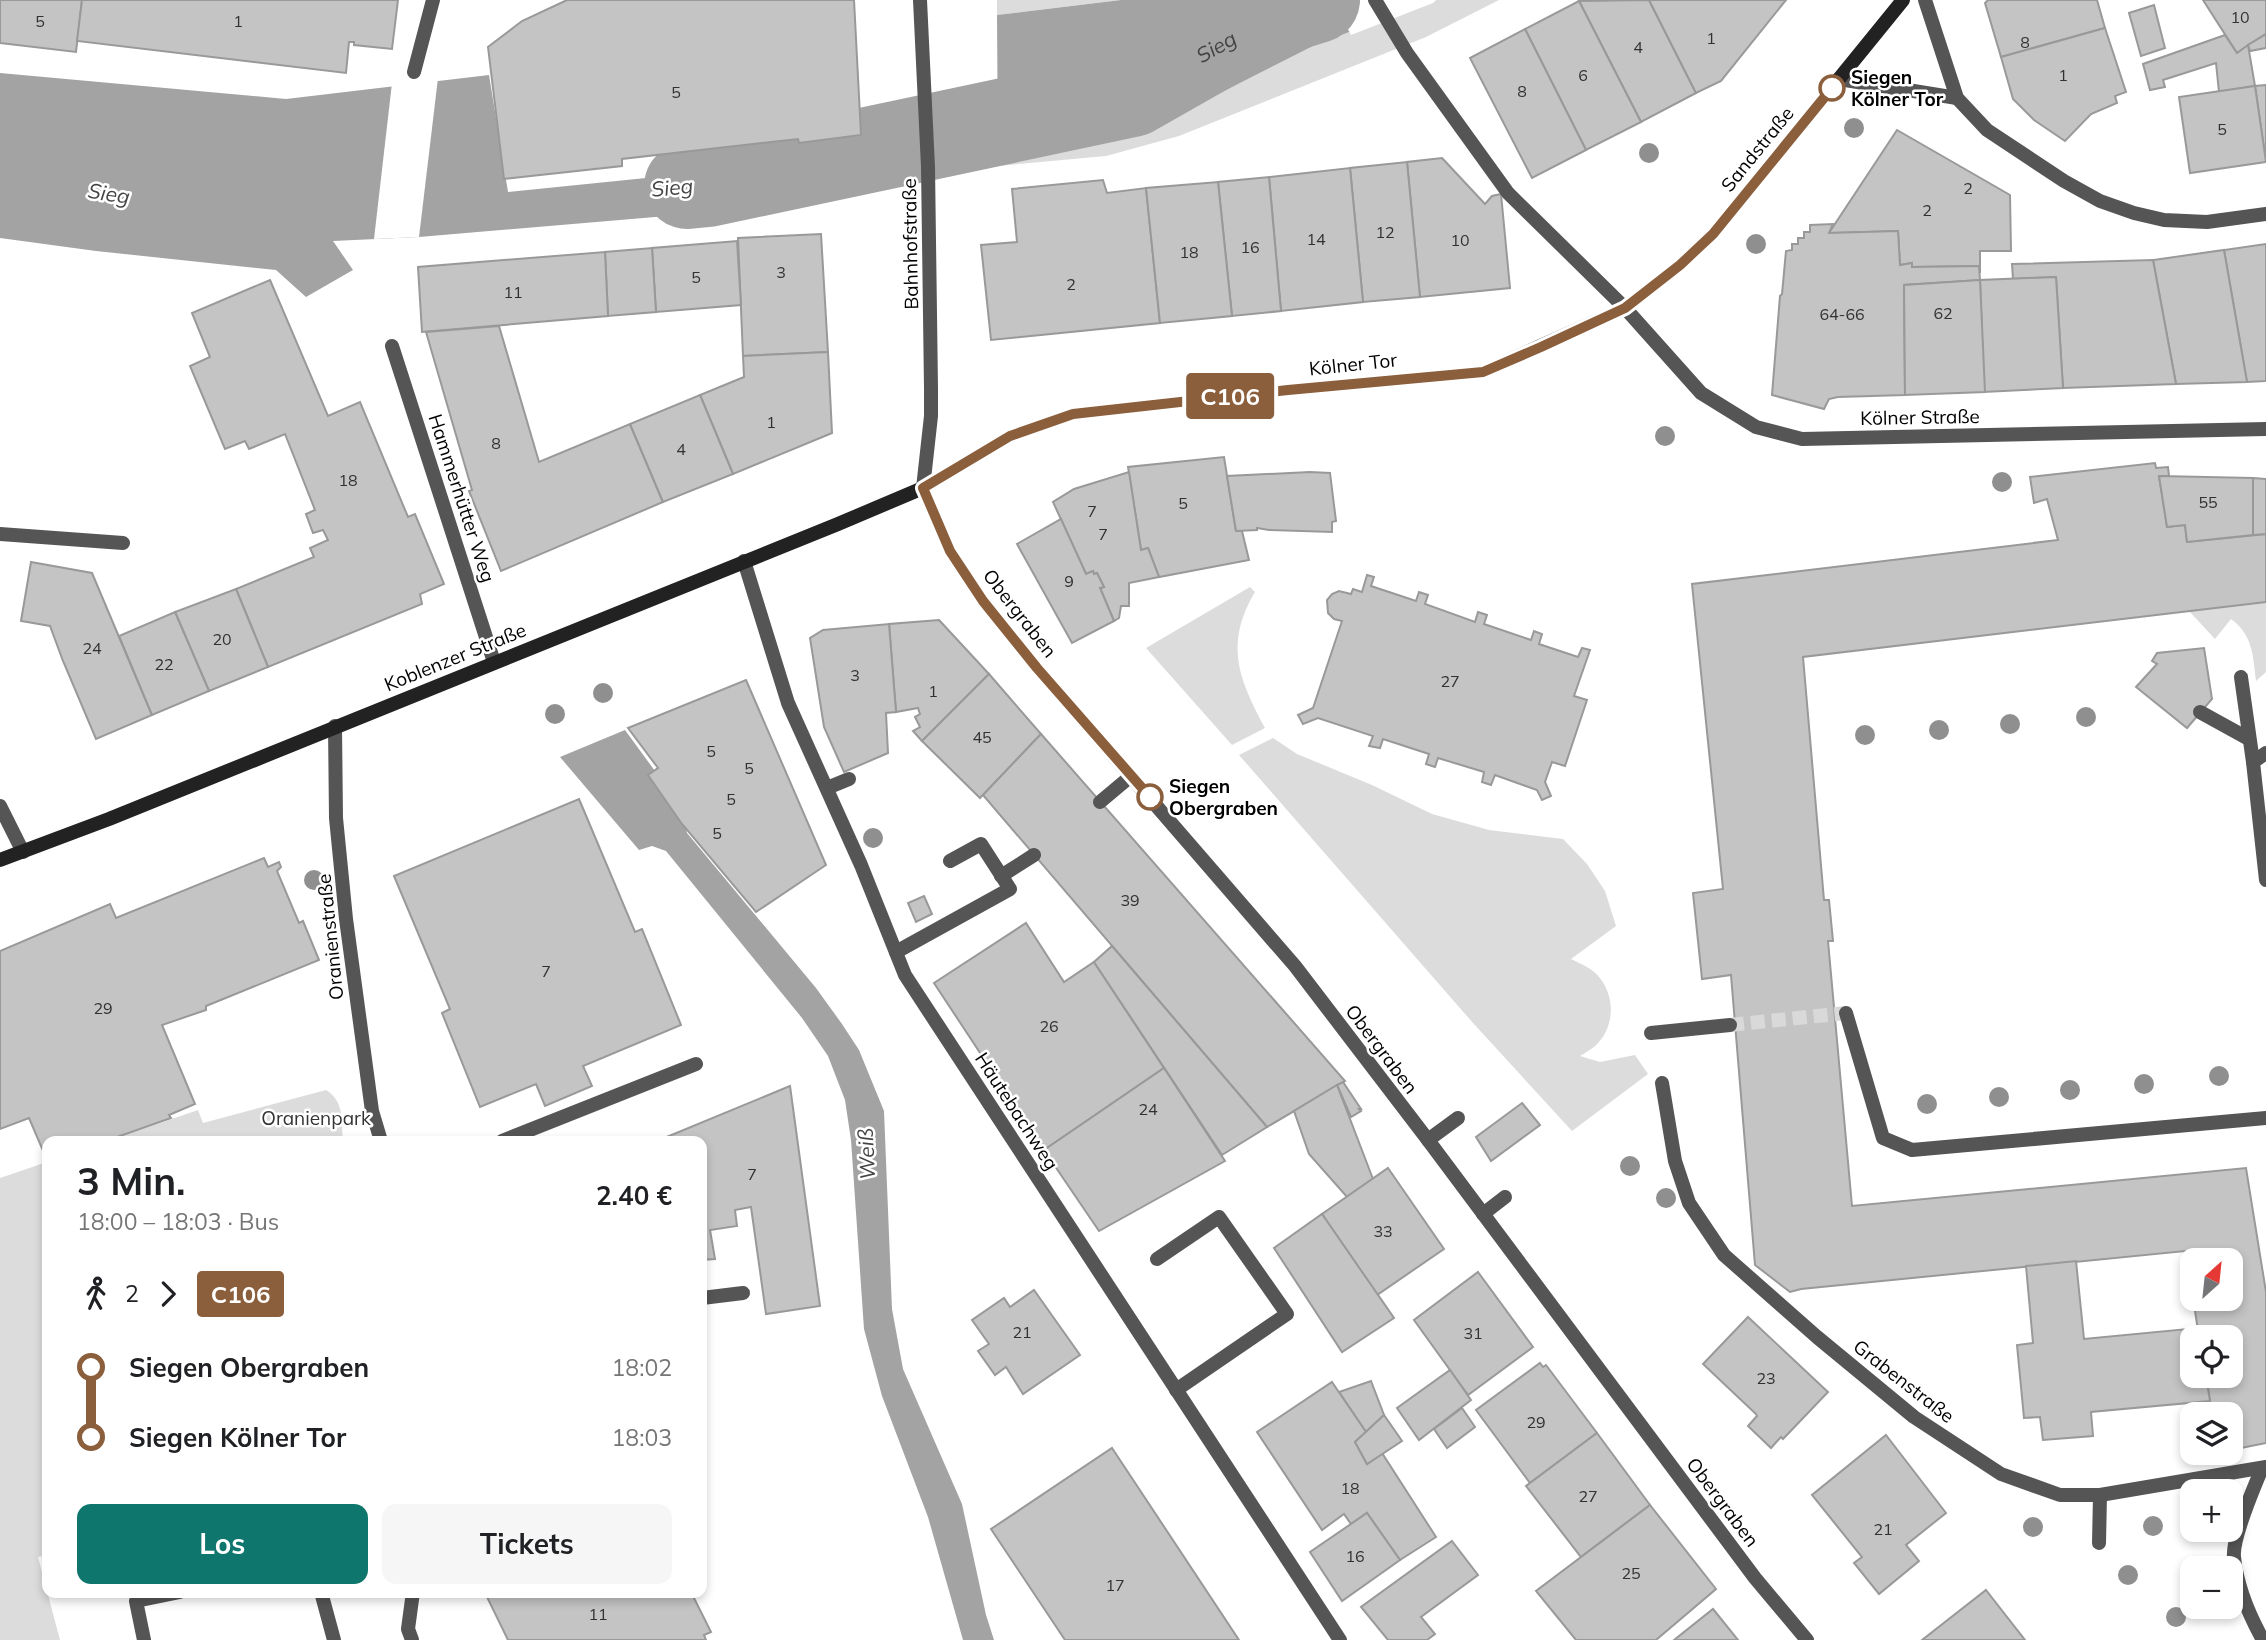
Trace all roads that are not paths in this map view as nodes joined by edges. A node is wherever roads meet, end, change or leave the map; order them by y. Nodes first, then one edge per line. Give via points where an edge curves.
1 (433, 0) edge
2 (920, 0) edge
3 (1375, 0) edge
4 (1903, 0) edge
5 (1924, 0) edge
6 (414, 72) dead end
7 (1839, 79) junction
8 (1957, 98) junction
9 (2266, 214) edge
10 (1625, 308) junction
11 (392, 346) dead end
12 (2266, 429) edge
13 (923, 488) junction
14 (0, 534) edge
15 (123, 543) dead end
16 (744, 561) junction
17 (494, 662) junction
18 (2241, 677) dead end
19 (2200, 712) dead end
20 (335, 726) junction
21 (2249, 739) junction
22 (2266, 753) edge
23 (2253, 762) junction
24 (1131, 776) junction
25 (849, 779) dead end
26 (827, 788) junction
27 (1100, 802) dead end
28 (0, 806) edge
29 (23, 852) junction
30 (1034, 855) dead end
31 (0, 860) edge
32 (950, 861) dead end
33 (1002, 876) junction
34 (2266, 880) edge
35 (896, 953) junction
36 (1846, 1013) dead end
37 (1731, 1025) tunnel mouth
38 (1651, 1034) dead end
39 (696, 1064) dead end
40 (1662, 1083) dead end
41 (1458, 1118) dead end
42 (2266, 1118) edge
43 (380, 1136) edge
44 (515, 1136) edge
45 (1428, 1140) junction
46 (1505, 1197) dead end
47 (1483, 1214) junction
48 (1157, 1259) dead end
49 (743, 1293) dead end
50 (707, 1297) edge
51 (1176, 1390) junction
52 (2264, 1468) edge
53 (2100, 1495) junction
54 (2099, 1543) dead end
55 (151, 1598) edge
56 (323, 1598) edge
57 (412, 1598) edge
58 (144, 1640) edge
59 (334, 1640) edge
60 (412, 1640) edge
61 (1340, 1640) edge
62 (1807, 1640) edge
63 (2263, 1640) edge

1 - 6 street
2 - 13 street, Bahnhofstraße via 928,167 931,416
3 - 10 street, Kölner Straße via 1407,53 1508,194
4 - 7 main road, Sandstraße
5 - 8 street
7 - 8 street
7 - 10 main road, Sandstraße via 1713,234
8 - 9 street via 1987,130 2100,201 2164,220 2207,222
10 - 12 street, Kölner Straße via 1701,393 1756,427 1802,439
10 - 13 main road, Kölner Tor via 1483,372 1073,414 1010,436
11 - 17 street, Hammerhütter Weg
13 - 16 main road, Koblenzer Straße
13 - 24 street, Obergraben via 950,551 983,601
14 - 15 street
16 - 17 main road, Koblenzer Straße
16 - 26 street, Häutebachweg via 788,703
17 - 20 main road, Koblenzer Straße
18 - 21 street
19 - 21 street
20 - 29 main road, Koblenzer Straße
20 - 43 street, Oranienstraße via 336,818 346,919 372,1111
21 - 23 street
22 - 23 street
23 - 34 street
24 - 27 street
24 - 45 street, Obergraben via 1295,966
25 - 26 street
26 - 35 street, Häutebachweg
28 - 29 street
29 - 31 main road, Koblenzer Straße
30 - 33 street
32 - 33 street via 981,844
33 - 35 street via 1010,889
35 - 51 street, Häutebachweg via 905,975
36 - 42 street via 1883,1138 1912,1150
37 - 38 street
39 - 44 street
40 - 53 street, Grabenstraße via 1675,1161 1689,1203 1724,1255 1914,1418 2001,1474 2060,1495
41 - 45 street
45 - 47 street, Obergraben
46 - 47 street
47 - 62 street, Obergraben via 1755,1578
48 - 51 street via 1219,1217 1287,1314
49 - 50 street
51 - 61 street, Häutebachweg
52 - 53 street, Grabenstraße
52 - 63 street via 2245,1510 2234,1555 2247,1609
53 - 54 street
55 - 58 street via 136,1601
56 - 59 street
57 - 60 street via 408,1629

